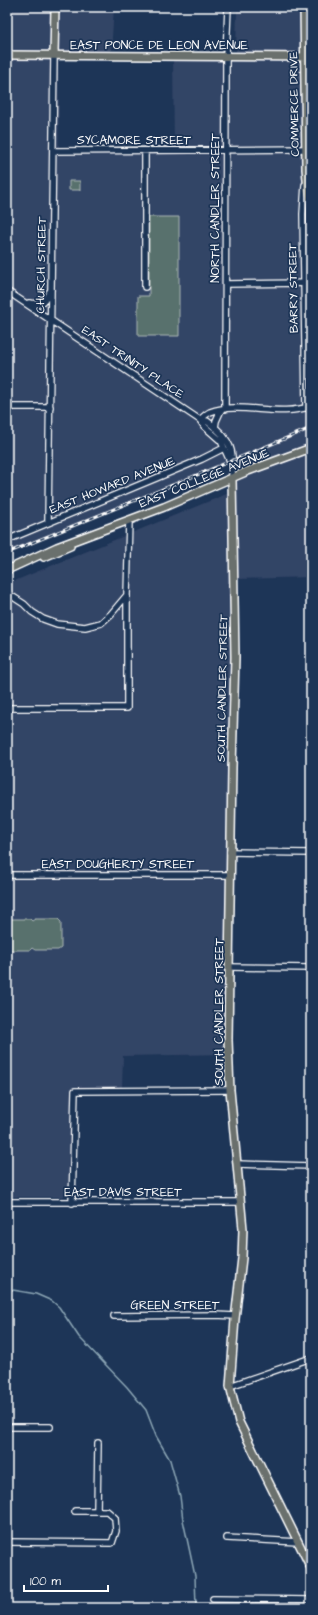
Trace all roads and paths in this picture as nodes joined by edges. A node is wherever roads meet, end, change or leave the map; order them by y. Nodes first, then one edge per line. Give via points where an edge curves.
1 (55, 7) edge
2 (228, 7) edge
3 (304, 7) edge
4 (54, 55) junction
5 (7, 56) edge
6 (226, 56) junction
7 (308, 57) edge
8 (308, 149) edge
9 (226, 150) junction
10 (53, 151) junction
11 (145, 151) junction
12 (306, 169) junction
13 (311, 201) edge
14 (304, 261) junction
15 (311, 261) edge
16 (304, 283) junction
17 (226, 284) junction
18 (145, 287) dead end
19 (52, 288) junction
20 (7, 291) edge
21 (22, 301) junction
22 (52, 320) junction
23 (7, 407) edge
24 (50, 407) junction
25 (308, 407) edge
26 (223, 410) junction
27 (201, 421) junction
28 (215, 428) junction
29 (224, 448) junction
30 (311, 448) edge
31 (232, 461) junction
32 (232, 478) junction
33 (129, 520) junction
34 (48, 523) junction
35 (7, 540) edge
36 (7, 570) edge
37 (7, 593) edge
38 (127, 595) junction
39 (7, 708) edge
40 (230, 852) junction
41 (311, 853) edge
42 (230, 874) junction
43 (7, 875) edge
44 (229, 967) junction
45 (311, 968) edge
46 (230, 1090) junction
47 (237, 1164) junction
48 (311, 1166) edge
49 (7, 1202) edge
50 (239, 1202) junction
51 (72, 1203) junction
52 (114, 1316) dead end
53 (235, 1316) junction
54 (311, 1358) edge
55 (230, 1386) junction
56 (50, 1427) dead end
57 (7, 1428) edge
58 (98, 1443) dead end
59 (75, 1511) dead end
60 (97, 1511) junction
61 (226, 1538) dead end
62 (7, 1542) edge
63 (298, 1542) junction
64 (311, 1568) edge
65 (213, 1599) dead end
66 (311, 1600) edge

1 - 4 main road, CHURCH STREET
2 - 6 street, NORTH CANDLER STREET
3 - 7 main road, COMMERCE DRIVE
4 - 5 main road, EAST PONCE DE LEON AVENUE
4 - 6 main road, EAST PONCE DE LEON AVENUE
4 - 10 street, CHURCH STREET
6 - 7 main road, EAST PONCE DE LEON AVENUE
6 - 9 street, NORTH CANDLER STREET
7 - 8 main road, COMMERCE DRIVE
8 - 9 street, SYCAMORE STREET
8 - 12 main road, COMMERCE DRIVE
9 - 11 street, SYCAMORE STREET
9 - 17 street, NORTH CANDLER STREET
10 - 11 street, SYCAMORE STREET
10 - 19 street, CHURCH STREET
11 - 18 street
12 - 13 main road, COMMERCE DRIVE
12 - 14 street, BARRY STREET via 303,213
14 - 15 street
14 - 16 street, BARRY STREET
16 - 17 street
16 - 25 street, BARRY STREET
17 - 26 street, NORTH CANDLER STREET
19 - 21 street via 47,299 41,303
19 - 22 street, CHURCH STREET
20 - 21 street, EAST TRINITY PLACE
21 - 22 street, EAST TRINITY PLACE
22 - 24 street, CHURCH STREET
22 - 27 street, EAST TRINITY PLACE
23 - 24 street
24 - 34 street, CHURCH STREET
25 - 26 street via 282,411
26 - 27 street via 208,413
26 - 28 street, NORTH CANDLER STREET
27 - 28 street, EAST TRINITY PLACE
27 - 29 street, EAST TRINITY PLACE via 221,441
28 - 31 street, EAST TRINITY PLACE via 225,437
29 - 31 street
29 - 34 street, EAST HOWARD AVENUE
30 - 32 main road, EAST COLLEGE AVENUE
31 - 32 street, SOUTH CANDLER STREET
32 - 33 main road, EAST COLLEGE AVENUE
32 - 40 main road, SOUTH CANDLER STREET via 235,657
33 - 36 main road, EAST COLLEGE AVENUE via 56,553
33 - 38 street
34 - 35 street, EAST HOWARD AVENUE
37 - 38 street via 43,619 74,627 101,623
38 - 39 street via 127,708
40 - 41 street
40 - 42 main road, SOUTH CANDLER STREET
42 - 43 street, EAST DOUGHERTY STREET
42 - 44 main road, SOUTH CANDLER STREET
44 - 45 street
44 - 46 main road, SOUTH CANDLER STREET
46 - 47 main road, SOUTH CANDLER STREET
46 - 51 street via 75,1091
47 - 48 street
47 - 50 main road, SOUTH CANDLER STREET
49 - 51 street, EAST DAVIS STREET
50 - 51 street, EAST DAVIS STREET
50 - 53 main road, SOUTH CANDLER STREET via 243,1229 242,1258
52 - 53 street, GREEN STREET
53 - 55 main road, SOUTH CANDLER STREET
54 - 55 street
55 - 63 main road, SOUTH CANDLER STREET via 239,1422
56 - 57 street
58 - 60 street
59 - 60 street
60 - 62 street via 107,1511 115,1518 116,1531 112,1543
61 - 63 street
63 - 64 main road, SOUTH CANDLER STREET
65 - 66 street

